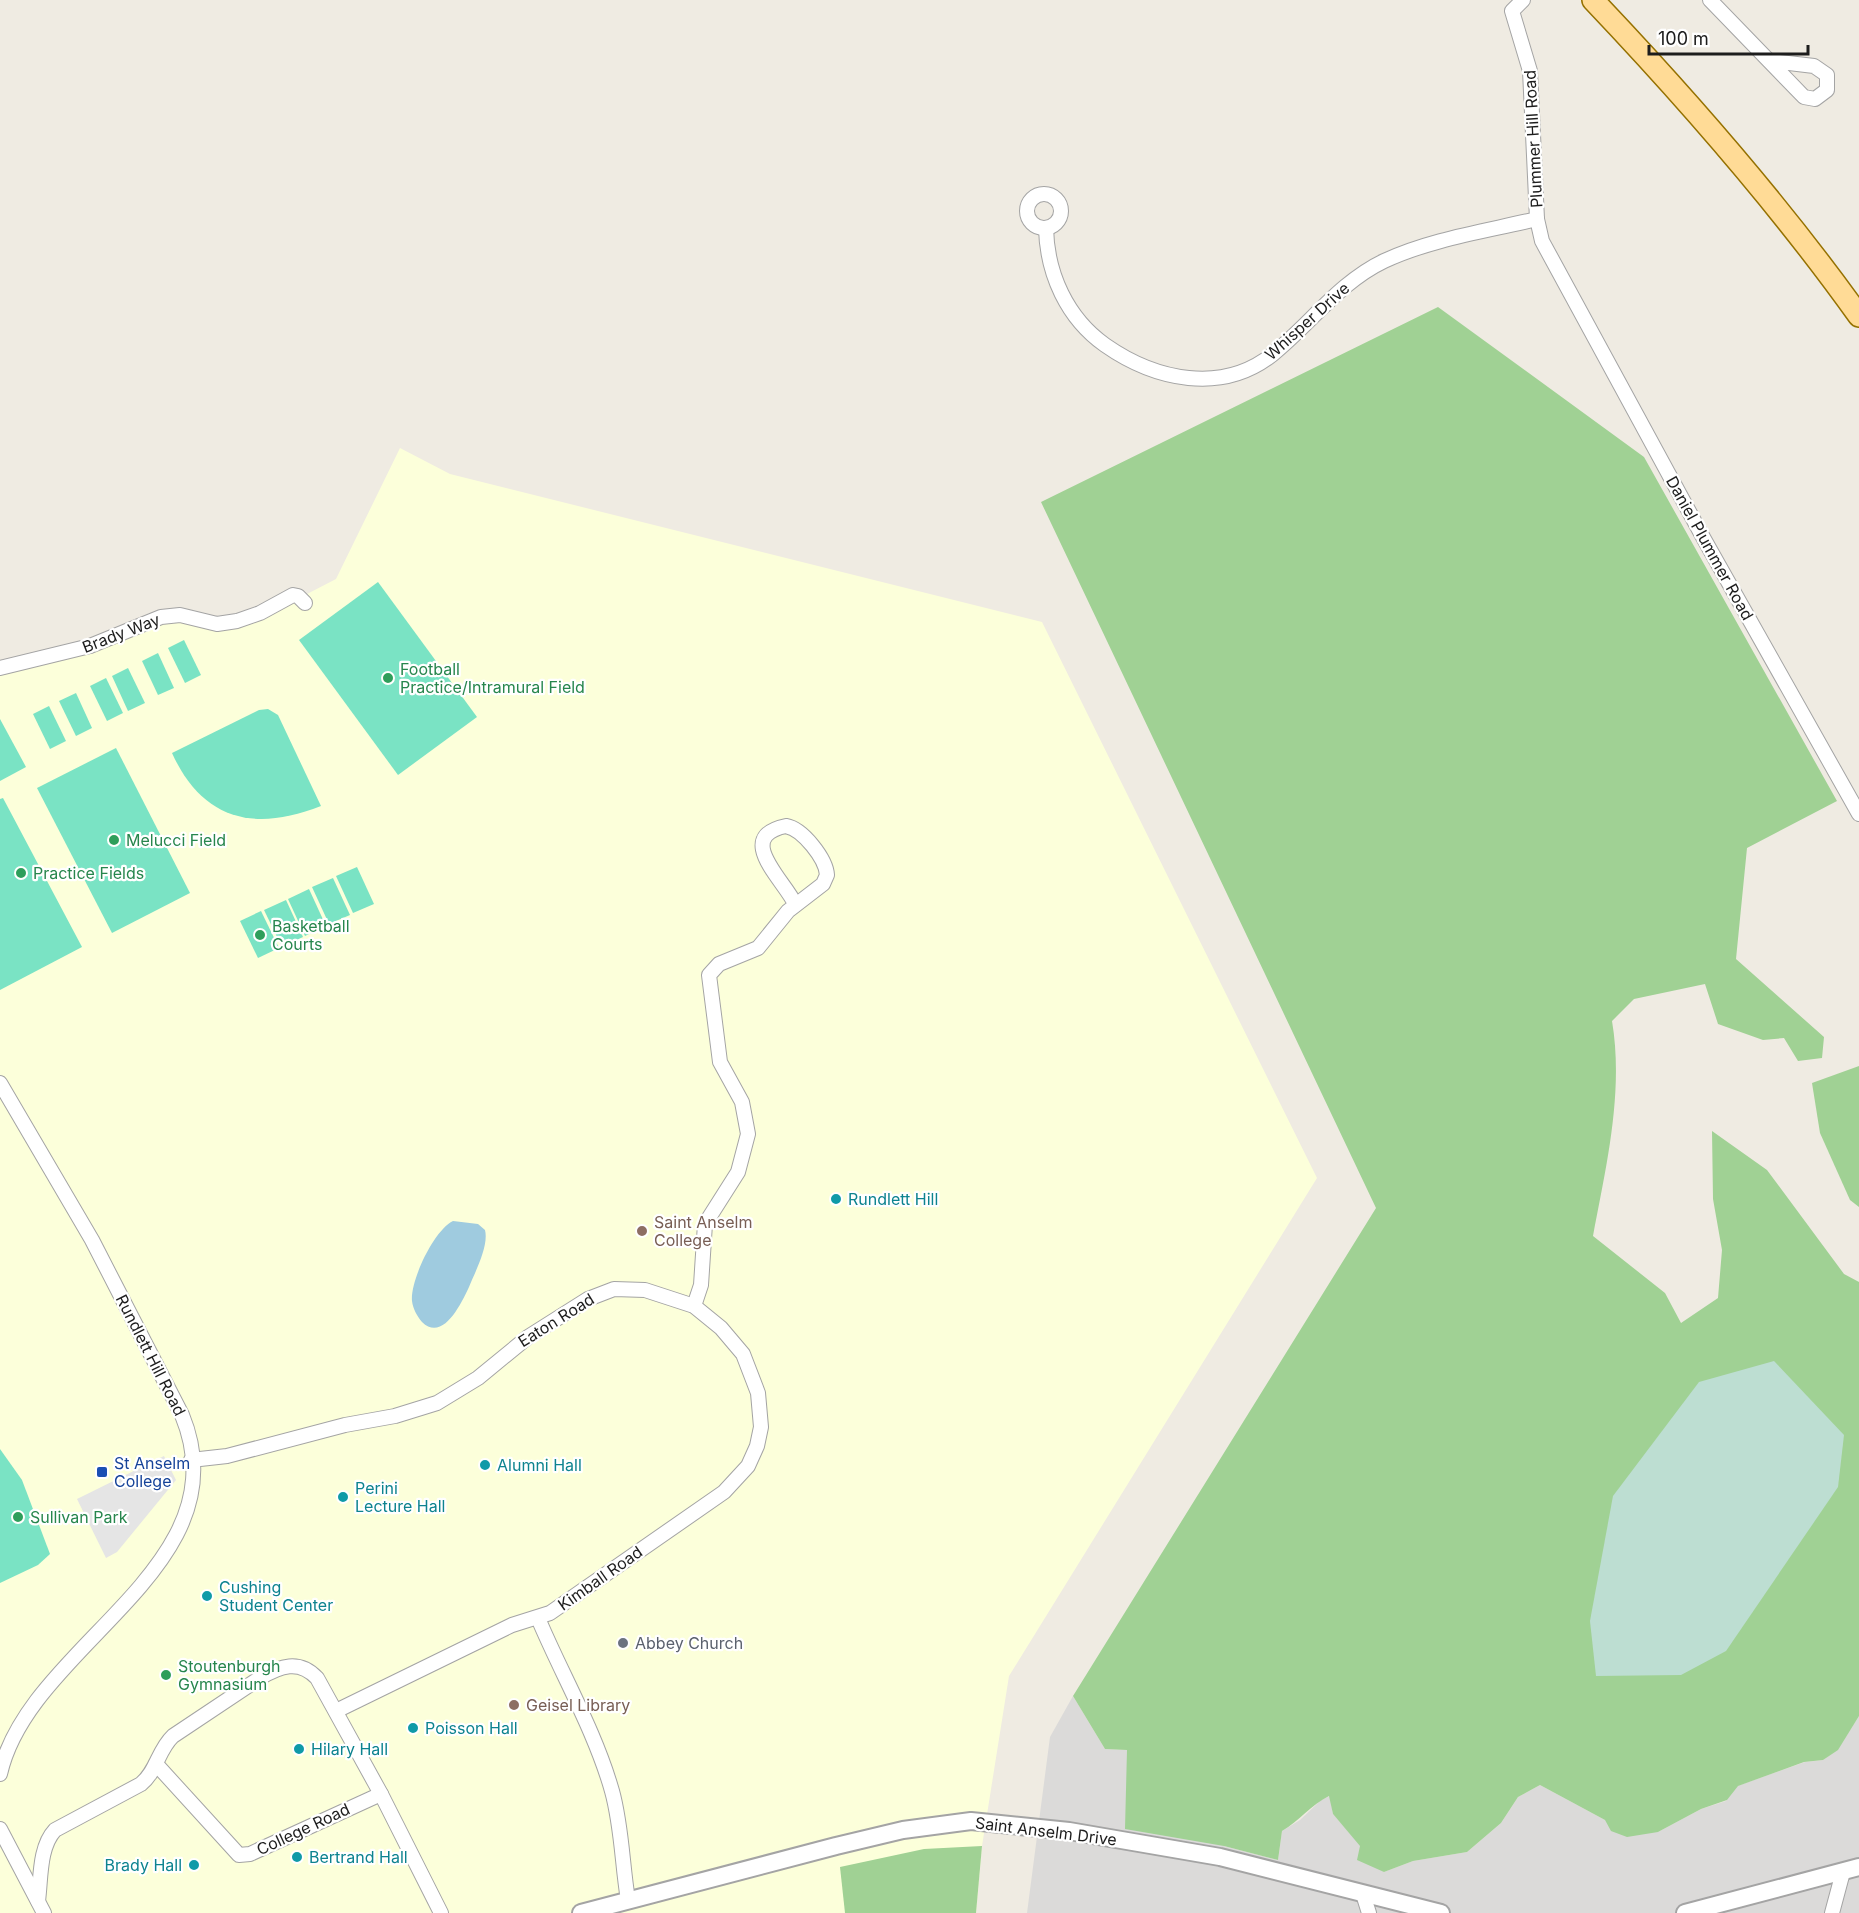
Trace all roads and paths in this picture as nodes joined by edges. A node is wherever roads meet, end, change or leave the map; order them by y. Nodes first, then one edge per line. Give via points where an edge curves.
1 (1523, 0) edge
2 (1593, 0) edge
3 (1710, 0) edge
4 (1771, 61) dead end
5 (1537, 219) junction
6 (1046, 228) dead end
7 (1564, 279) joint
8 (1859, 316) edge
9 (305, 603) dead end
10 (0, 668) edge
11 (1859, 814) edge
12 (795, 904) junction
13 (0, 1083) edge
14 (694, 1306) junction
15 (191, 1460) junction
16 (538, 1618) junction
17 (336, 1711) junction
18 (156, 1764) junction
19 (0, 1774) edge
20 (381, 1794) junction
21 (0, 1829) edge
22 (1851, 1869) edge
23 (1363, 1894) junction
24 (628, 1900) junction
25 (41, 1907) edge
26 (441, 1913) edge
27 (581, 1913) edge
28 (1369, 1913) edge
29 (1441, 1913) edge
30 (1685, 1913) edge
31 (1832, 1913) edge

1 - 5 street, Plummer Hill Road via 1512,11 1530,71
2 - 8 main road via 1754,180
3 - 4 street
5 - 6 street, Whisper Drive via 1420,247 1384,261 1335,295 1262,362 1229,376 1190,380 1131,361 1082,325 1061,293 1049,257
5 - 7 street, Plummer Hill Road via 1542,241
7 - 11 street, Daniel Plummer Road
9 - 10 street, Brady Way via 293,595 249,617 225,623 180,615 161,617 90,646
12 - 12 street via 823,884 827,871 822,859 798,832 786,826 770,833 762,849
12 - 14 street via 758,948 719,964 709,975 720,1062 742,1102 748,1134 738,1172 705,1224 701,1285
13 - 15 street, Rundlett Hill Road via 92,1240 179,1408 189,1434
14 - 15 street, Eaton Road via 645,1290 607,1290 528,1337 478,1378 437,1402 395,1416 331,1428 227,1456
14 - 16 street, Kimball Road via 736,1344 755,1382 761,1427 748,1466 724,1492 562,1606
15 - 19 street, Rundlett Hill Road via 192,1493 166,1552 25,1716 9,1743
16 - 17 street via 512,1625
16 - 24 street, Kimball Road via 591,1734 610,1786
17 - 18 street via 310,1671 302,1666 285,1666 173,1736 164,1745
17 - 20 street
18 - 20 street, College Road via 239,1855 250,1854
18 - 25 street via 141,1784 52,1833 45,1850
20 - 26 street
21 - 25 street
22 - 30 street
22 - 31 street
23 - 24 street, Saint Anselm Drive via 1209,1855 1069,1831 971,1821 892,1833
23 - 28 street
23 - 29 street, Saint Anselm Drive
24 - 27 street, Saint Anselm Drive

